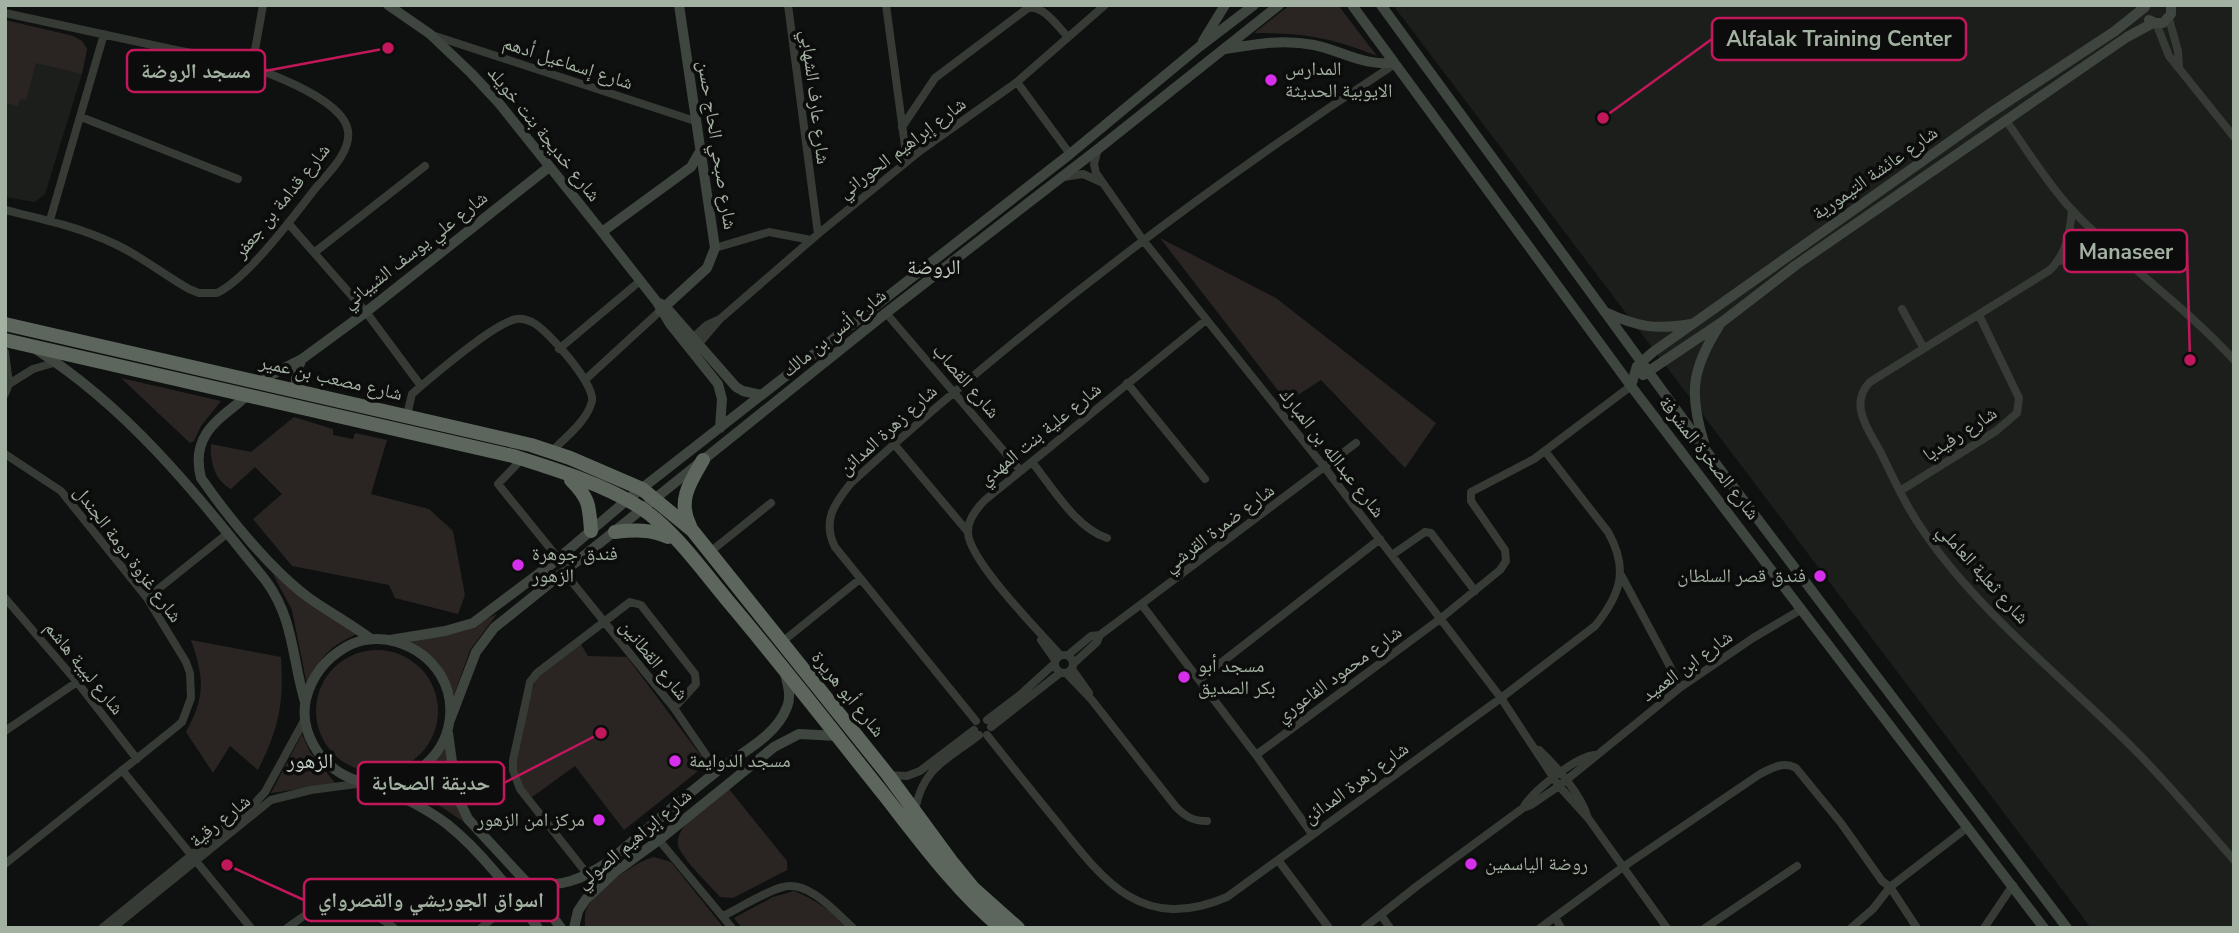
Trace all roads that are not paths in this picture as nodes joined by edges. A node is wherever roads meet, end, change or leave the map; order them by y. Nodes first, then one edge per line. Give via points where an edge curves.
1 (263, 5) edge
2 (388, 5) edge
3 (679, 5) edge
4 (788, 5) edge
5 (886, 5) edge
6 (1105, 5) edge
7 (1226, 5) edge
8 (1254, 5) edge
9 (1279, 5) edge
10 (1353, 5) edge
11 (1381, 5) edge
12 (2146, 6) edge
13 (2171, 9) edge
14 (5, 13) edge
15 (2155, 23) junction
16 (104, 34) junction
17 (430, 34) junction
18 (1068, 37) junction
19 (1199, 47) junction
20 (1223, 49) junction
21 (1394, 63) junction
22 (252, 67) junction
23 (2179, 67) junction
24 (1017, 82) junction
25 (81, 117) junction
26 (695, 121) junction
27 (2007, 122) junction
28 (902, 127) junction
29 (2234, 137) edge
30 (1098, 149) junction
31 (699, 152) junction
32 (1070, 154) junction
33 (907, 161) junction
34 (425, 166) dead end
35 (549, 167) junction
36 (1061, 178) junction
37 (238, 179) dead end
38 (1101, 182) junction
39 (2072, 209) junction
40 (5, 210) edge
41 (50, 220) junction
42 (288, 223) junction
43 (602, 232) junction
44 (814, 237) junction
45 (1143, 240) junction
46 (715, 248) junction
47 (315, 252) junction
48 (2120, 255) junction
49 (2059, 261) junction
50 (640, 281) junction
51 (661, 306) junction
52 (1902, 309) dead end
53 (1602, 311) junction
54 (366, 312) junction
55 (886, 313) junction
56 (1979, 315) junction
57 (1206, 320) junction
58 (1722, 322) junction
59 (1694, 323) junction
60 (5, 324) edge
61 (5, 340) edge
62 (693, 344) junction
63 (29, 345) junction
64 (1923, 347) junction
65 (559, 349) junction
66 (5, 352) edge
67 (74, 357) junction
68 (302, 359) junction
69 (2234, 359) edge
70 (55, 362) junction
71 (1640, 362) junction
72 (1649, 373) junction
73 (586, 379) junction
74 (1629, 379) junction
75 (259, 381) junction
76 (1127, 383) junction
77 (9, 384) junction
78 (421, 386) junction
79 (295, 390) junction
80 (955, 392) junction
81 (5, 394) edge
82 (247, 396) junction
83 (761, 396) junction
84 (407, 415) junction
85 (720, 428) junction
86 (1356, 443) dead end
87 (894, 444) junction
88 (552, 451) junction
89 (1545, 451) junction
90 (1707, 452) junction
91 (5, 454) edge
92 (522, 459) junction
93 (703, 460) junction
94 (1032, 462) junction
95 (1325, 468) junction
96 (1020, 470) junction
97 (562, 472) junction
98 (1205, 480) dead end
99 (642, 488) junction
100 (1900, 491) junction
101 (655, 499) junction
102 (626, 500) junction
103 (771, 503) dead end
104 (643, 510) junction
105 (692, 530) junction
106 (592, 531) junction
107 (615, 532) junction
108 (968, 532) junction
109 (228, 533) junction
110 (1107, 538) dead end
111 (1380, 539) junction
112 (677, 541) junction
113 (710, 552) junction
114 (1392, 555) junction
115 (558, 558) junction
116 (564, 572) junction
117 (1621, 576) junction
118 (860, 579) junction
119 (1475, 591) junction
120 (5, 598) edge
121 (147, 598) junction
122 (1142, 606) junction
123 (1802, 609) junction
124 (1440, 619) junction
125 (603, 622) junction
126 (1100, 635) junction
127 (372, 639) junction
128 (390, 640) junction
129 (782, 642) junction
130 (1059, 659) junction
131 (782, 664) junction
132 (1068, 670) junction
133 (1199, 680) junction
134 (77, 682) junction
135 (1681, 687) junction
136 (1500, 698) junction
137 (305, 702) junction
138 (674, 708) junction
139 (305, 719) junction
140 (449, 725) junction
141 (984, 729) junction
142 (5, 731) edge
143 (838, 736) junction
144 (1256, 755) junction
145 (137, 758) junction
146 (122, 770) junction
147 (717, 771) junction
148 (888, 775) junction
149 (1559, 780) junction
150 (369, 783) junction
151 (915, 810) junction
152 (1207, 821) dead end
153 (1968, 827) junction
154 (649, 828) junction
155 (1312, 834) junction
156 (659, 840) junction
157 (2232, 855) edge
158 (194, 858) junction
159 (1278, 860) junction
160 (5, 864) edge
161 (1797, 866) dead end
162 (1623, 867) junction
163 (588, 875) junction
164 (529, 885) junction
165 (2014, 885) junction
166 (1890, 887) junction
167 (516, 898) junction
168 (1381, 915) junction
169 (723, 916) junction
170 (1555, 917) junction
171 (102, 928) edge
172 (113, 928) edge
173 (251, 928) edge
174 (287, 928) edge
175 (394, 928) edge
176 (481, 928) edge
177 (538, 928) edge
178 (561, 928) edge
179 (574, 928) edge
180 (732, 928) edge
181 (853, 928) edge
182 (1001, 928) edge
183 (1018, 928) edge
184 (1329, 928) edge
185 (1364, 928) edge
186 (1390, 928) edge
187 (1540, 928) edge
188 (1561, 928) edge
189 (1667, 928) edge
190 (1705, 928) edge
191 (1851, 928) edge
192 (1917, 928) edge
193 (1984, 928) edge
194 (2045, 928) edge
195 (2067, 928) edge

1 - 22 street
2 - 17 main road, شارع خديجة بنت خويلد
3 - 26 main road, شارع صبحي الحاج حسن
4 - 44 street, شارع عارف الشهابي
5 - 28 street
6 - 18 street, شارع إبراهيم الحوراني
7 - 19 main road
8 - 19 main road, شارع أنس بن مالك
9 - 20 main road, شارع أنس بن مالك
10 - 21 main road, شارع الصخرة المشرفة
11 - 53 main road, شارع الصخرة المشرفة
12 - 15 main road via 2145,13
12 - 59 main road, شارع عائشة التيمورية
13 - 15 main road, شارع عائشة التيمورية
13 - 23 street
14 - 16 street, شارع قدامة بن جعفر
15 - 23 street via 2169,56
15 - 27 main road, شارع عائشة التيمورية via 2127,37
16 - 22 street, شارع قدامة بن جعفر
16 - 25 street
17 - 26 street, شارع إسماعيل أدهم
17 - 35 main road, شارع خديجة بنت خويلد via 498,102
18 - 24 street, شارع إبراهيم الحوراني
18 - 28 street via 1042,11 1028,8 935,78
19 - 32 main road, شارع أنس بن مالك
20 - 21 main road via 1289,42 1370,62
20 - 30 main road, شارع أنس بن مالك
21 - 45 street, شارع زهرة المدائن
21 - 74 main road, شارع الصخرة المشرفة
22 - 42 street, شارع قدامة بن جعفر via 326,102 338,112 348,131 341,156
23 - 29 street
24 - 32 street
24 - 33 street, شارع إبراهيم الحوراني
25 - 37 street
25 - 41 street
26 - 31 main road, شارع صبحي الحاج حسن
27 - 39 street
27 - 58 main road, شارع عائشة التيمورية via 1796,265
28 - 33 street
30 - 36 main road, شارع أنس بن مالك
30 - 38 street via 1094,164
31 - 43 main road via 691,167
31 - 46 main road, شارع صبحي الحاج حسن
32 - 83 main road, شارع أنس بن مالك
33 - 44 street, شارع إبراهيم الحوراني
34 - 47 street
35 - 43 main road, شارع خديجة بنت خويلد
35 - 54 main road, شارع علي يوسف الشيباني
36 - 38 street via 1083,174
36 - 55 main road, شارع أنس بن مالك
38 - 45 street, شارع عبدالله بن المبارك
39 - 48 street
39 - 49 street
40 - 41 street, شارع قدامة بن جعفر
41 - 42 street, شارع قدامة بن جعفر via 114,243 189,289 210,294 236,279
42 - 47 street
43 - 50 main road, شارع خديجة بنت خويلد
44 - 46 street via 769,232
44 - 62 street, شارع إبراهيم الحوراني
45 - 57 street, شارع عبدالله بن المبارك
45 - 80 street, شارع زهرة المدائن
46 - 51 main road, شارع صبحي الحاج حسن via 707,268
47 - 54 street
48 - 49 street, شارع ثعلبة العاملي
48 - 69 street
49 - 56 street, شارع ثعلبة العاملي
50 - 51 main road, شارع خديجة بنت خويلد
50 - 65 street
51 - 62 main road, شارع خديجة بنت خويلد
51 - 73 street
52 - 64 street
53 - 59 main road via 1643,327
53 - 71 main road, شارع الصخرة المشرفة
54 - 68 main road, شارع علي يوسف الشيباني
54 - 78 street
55 - 80 street, شارع القصاب
55 - 93 main road, شارع أنس بن مالك
56 - 64 street, شارع ثعلبة العاملي
56 - 100 street, شارع رفيديا via 2019,398 2017,413
57 - 76 street, شارع علية بنت المهدي
57 - 95 street, شارع عبدالله بن المبارك
58 - 72 main road, شارع عائشة التيمورية
58 - 90 main road via 1701,359 1693,392
59 - 71 main road, شارع عائشة التيمورية
60 - 75 highway, شارع مصعب بن عمير
61 - 63 highway, شارع مصعب بن عمير
62 - 83 main road, شارع خديجة بنت خويلد via 736,387
62 - 85 main road, شارع خديجة بنت خويلد via 721,391
63 - 67 highway, شارع مصعب بن عمير
63 - 70 main road, شارع مصعب بن عمير
64 - 100 street, شارع ثعلبة العاملي via 1870,382 1860,398 1862,416
65 - 73 street
65 - 78 street via 532,322 510,320
66 - 77 street
67 - 70 street
67 - 82 highway, شارع مصعب بن عمير
68 - 75 main road, شارع علي يوسف الشيباني
68 - 79 main road
70 - 77 street
70 - 109 main road, شارع مصعب بن عمير via 126,419
71 - 72 main road, شارع الصخرة المشرفة
71 - 74 main road, شارع عائشة التيمورية
72 - 74 main road, شارع عائشة التيمورية
72 - 90 main road, شارع الصخرة المشرفة
73 - 88 street via 592,392 588,411
74 - 89 street
74 - 123 main road, شارع الصخرة المشرفة
75 - 79 highway, شارع مصعب بن عمير
76 - 94 street, شارع علية بنت المهدي
76 - 98 street
77 - 81 street
78 - 84 street via 412,394
79 - 84 highway, شارع مصعب بن عمير
80 - 87 street, شارع زهرة المدائن
80 - 96 street, شارع القصاب
82 - 92 highway, شارع مصعب بن عمير
82 - 127 main road via 205,434 198,448 201,478 289,581
83 - 85 main road, شارع أنس بن مالك
84 - 88 highway, شارع مصعب بن عمير
85 - 99 main road, شارع أنس بن مالك
86 - 95 street, شارع ضمرة القرشي
87 - 108 street
87 - 118 street, شارع زهرة المدائن via 850,483 829,517 835,547
88 - 99 highway, شارع مصعب بن عمير
89 - 117 street via 1608,532 1620,559
89 - 119 street via 1471,492 1471,501 1506,555 1504,566
90 - 195 main road, شارع الصخرة المشرفة
91 - 121 street, شارع غزوة دومة الجندل via 61,491
92 - 97 highway, شارع مصعب بن عمير
92 - 115 street via 498,484
93 - 101 main road, شارع أنس بن مالك
93 - 105 highway via 688,484 683,506
94 - 96 street, شارع علية بنت المهدي
94 - 110 street via 1081,523
95 - 111 street, شارع عبدالله بن المبارك
95 - 122 street, شارع ضمرة القرشي
96 - 108 street, شارع علية بنت المهدي via 975,509
97 - 102 highway, شارع مصعب بن عمير
97 - 106 highway via 590,504
99 - 101 highway, شارع أبو هريرة
99 - 102 main road, شارع أنس بن مالك
100 - 157 street, شارع ثعلبة العاملي via 1925,533 1967,585 2133,747
101 - 104 main road, شارع أنس بن مالك
101 - 105 highway, شارع أبو هريرة
102 - 104 highway, شارع أبو هريرة
102 - 106 main road, شارع أنس بن مالك
103 - 113 street
104 - 107 main road, شارع أنس بن مالك
104 - 112 highway, شارع أبو هريرة
105 - 113 highway, شارع أبو هريرة
106 - 115 main road, شارع أنس بن مالك
107 - 112 highway via 659,533
107 - 116 main road, شارع أنس بن مالك
108 - 130 street via 983,565
109 - 121 street
109 - 137 main road, شارع مصعب بن عمير via 285,612
111 - 114 street, شارع عبدالله بن المبارك
111 - 133 street
112 - 131 highway, شارع أبو هريرة
113 - 129 highway, شارع أبو هريرة
114 - 119 street via 1425,532 1431,533
114 - 124 street, شارع عبدالله بن المبارك
115 - 128 main road, شارع أنس بن مالك via 473,623
116 - 125 street, شارع القطانين
116 - 140 main road, شارع أنس بن مالك via 484,640
117 - 135 street
117 - 136 street, شارع زهرة المدائن via 1613,601 1595,626
118 - 129 street
118 - 141 street, شارع زهرة المدائن
119 - 124 street
120 - 134 street, شارع لبيبة هاشم
121 - 145 street, شارع غزوة دومة الجندل via 186,662 192,690 182,722
122 - 126 street, شارع ضمرة القرشي
122 - 133 street
123 - 135 street, شارع ابن العميد
123 - 153 main road, شارع الصخرة المشرفة
124 - 136 street, شارع عبدالله بن المبارك
124 - 144 street, شارع محمود الفاعوري
125 - 138 street, شارع القطانين
125 - 138 street via 630,602 641,605 695,674 696,684
125 - 163 street via 533,676 513,760 520,789
126 - 130 street, شارع ضمرة القرشي via 1091,636
126 - 132 street, شارع ضمرة القرشي
127 - 128 main road
127 - 137 main road via 333,654 315,676
128 - 140 main road via 415,650 436,668 450,702
129 - 148 highway, شارع أبو هريرة
130 - 132 street
130 - 132 street
130 - 141 street, شارع ضمرة القرشي
131 - 143 highway, شارع أبو هريرة
131 - 147 main road, شارع إبراهيم الصولي via 790,696 784,714 760,740
132 - 141 street, شارع ضمرة القرشي
132 - 152 street via 1176,807 1196,821
133 - 144 street
134 - 142 street
134 - 145 street, شارع لبيبة هاشم
135 - 149 street, شارع ابن العميد
136 - 149 street, شارع عبدالله بن المبارك
136 - 155 street, شارع زهرة المدائن
137 - 139 main road
138 - 147 street, شارع القطانين
139 - 150 main road via 325,761 351,779
139 - 158 street, شارع رقية via 265,792
140 - 150 main road via 437,752 420,771 390,783
140 - 164 main road via 458,798 468,819
141 - 148 street, شارع ضمرة القرشي via 920,771
141 - 151 street, شارع ضمرة القرشي via 925,779
141 - 159 street, شارع زهرة المدائن via 1093,867 1115,890 1139,903 1161,910 1206,907
143 - 156 main road, شارع إبراهيم الصولي via 810,733 787,739
143 - 182 highway, شارع أبو هريرة via 948,877
144 - 155 street
145 - 146 street, شارع غزوة دومة الجندل
146 - 158 street
146 - 160 street, شارع غزوة دومة الجندل
147 - 154 main road, شارع إبراهيم الصولي
148 - 151 highway, شارع أبو هريرة
149 - 162 street, شارع عبدالله بن المبارك
149 - 168 street, شارع ابن العميد
150 - 158 street, شارع رقية via 271,800
150 - 167 main road via 447,824
151 - 183 highway, شارع أبو هريرة via 973,888
153 - 165 main road, شارع الصخرة المشرفة
153 - 166 street
154 - 156 street
154 - 163 main road, شارع إبراهيم الصولي
155 - 159 street, شارع زهرة المدائن
156 - 169 street
156 - 179 main road, شارع إبراهيم الصولي via 586,899
158 - 171 street, شارع رقية
158 - 172 street, شارع رقية
158 - 173 street
159 - 184 street
161 - 190 street
162 - 166 street via 1760,774 1789,765
162 - 170 street
162 - 189 street, شارع عبدالله بن المبارك
163 - 164 main road, شارع إبراهيم الصولي via 558,885
164 - 178 main road
165 - 193 street
165 - 194 main road, شارع الصخرة المشرفة
166 - 191 street
166 - 192 street
167 - 176 street
167 - 177 main road
168 - 185 street, شارع ابن العميد
168 - 186 street
169 - 180 street
169 - 181 street via 784,886 796,886 809,891
170 - 187 street
170 - 188 street
174 - 175 street via 316,910 335,907 374,915

